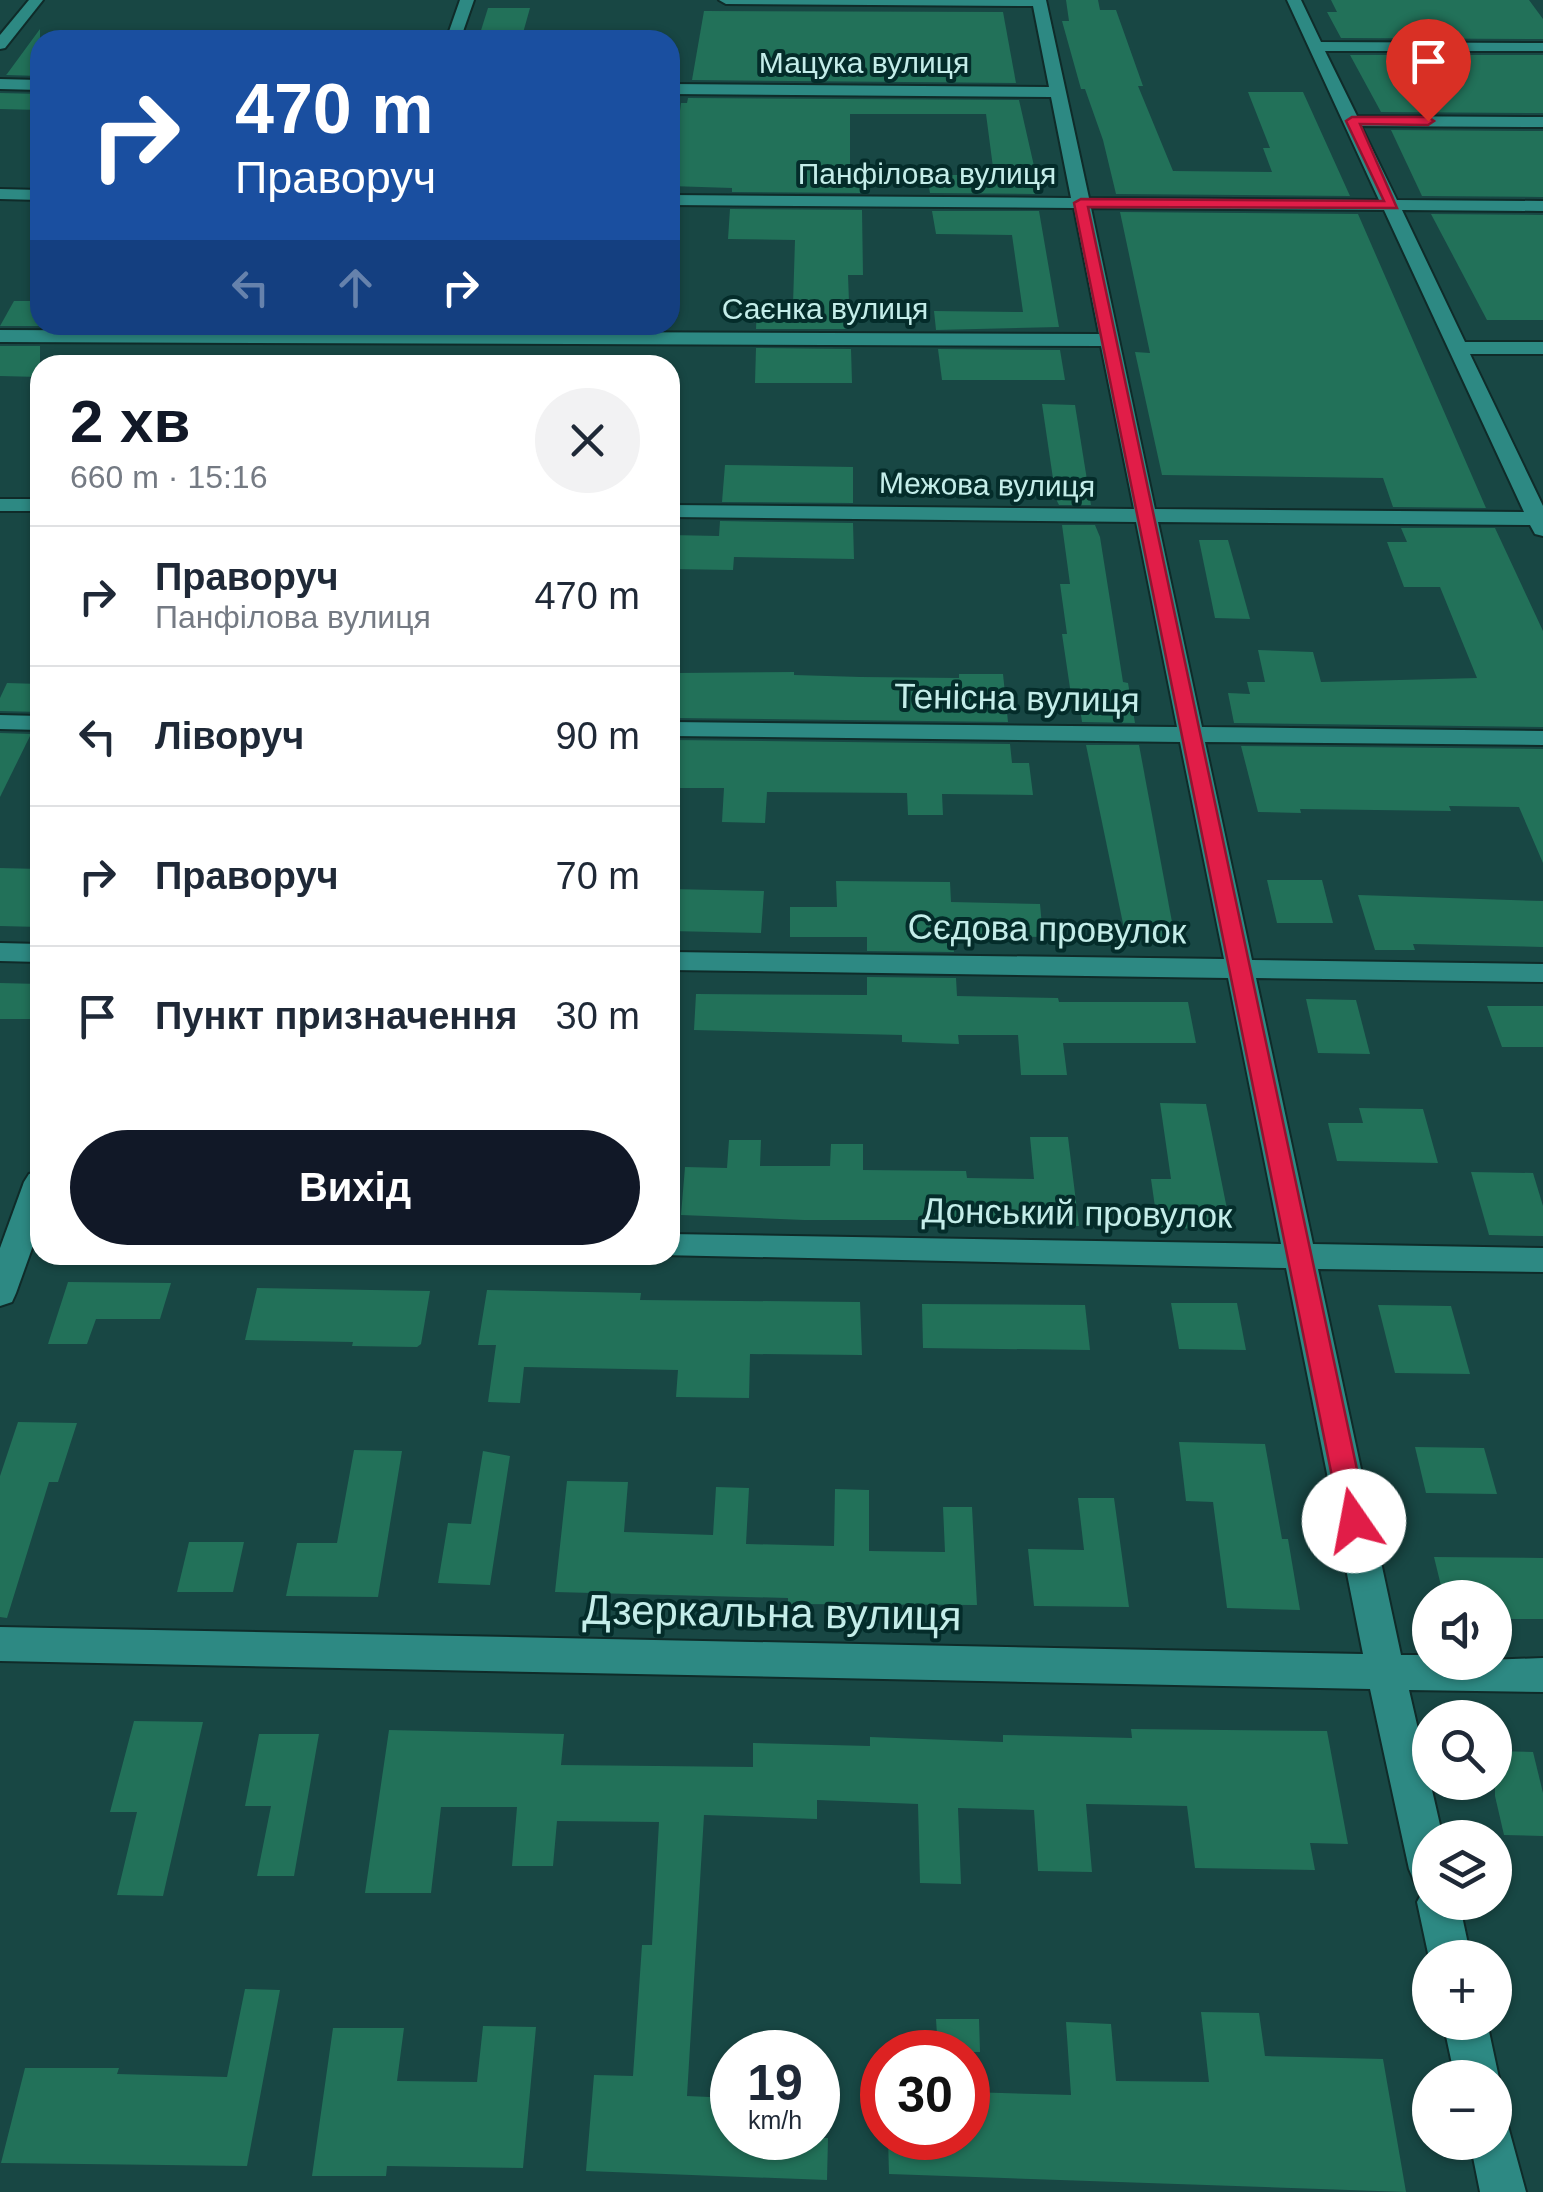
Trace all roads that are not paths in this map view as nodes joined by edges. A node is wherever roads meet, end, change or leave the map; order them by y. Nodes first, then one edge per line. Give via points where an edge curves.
1 (36, 0) edge
2 (467, 0) edge
3 (726, 0) edge
4 (1294, 0) edge
5 (1039, 1) edge
6 (456, 30) edge
7 (0, 46) edge
8 (1316, 46) junction
9 (1543, 47) edge
10 (0, 84) edge
11 (30, 85) edge
12 (680, 89) edge
13 (1058, 92) junction
14 (1352, 121) junction
15 (1543, 122) edge
16 (0, 194) edge
17 (30, 194) edge
18 (680, 200) edge
19 (1081, 203) junction
20 (1393, 205) junction
21 (1543, 206) edge
22 (70, 335) edge
23 (680, 335) edge
24 (0, 336) edge
25 (1110, 340) junction
26 (1459, 348) junction
27 (1543, 348) edge
28 (0, 505) edge
29 (30, 505) edge
30 (680, 512) edge
31 (1146, 517) junction
32 (1541, 522) edge
33 (0, 722) edge
34 (30, 723) edge
35 (680, 730) edge
36 (1191, 735) junction
37 (1543, 738) edge
38 (0, 952) edge
39 (30, 953) edge
40 (680, 961) edge
41 (1240, 969) junction
42 (1543, 973) edge
43 (30, 1208) edge
44 (20, 1235) edge
45 (680, 1246) edge
46 (1299, 1256) junction
47 (1543, 1260) edge
48 (0, 1292) edge
49 (0, 1644) edge
50 (1386, 1672) junction
51 (1543, 1675) edge
52 (1419, 1820) edge
53 (1496, 2160) edge
54 (1503, 2192) edge

1 - 7 street
2 - 6 street
3 - 5 street
4 - 8 street
5 - 13 street
8 - 9 street
8 - 14 street
10 - 11 street
12 - 13 street, Мацука вулиця
13 - 19 street
14 - 15 street
14 - 20 street
16 - 17 street
18 - 19 street, Панфілова вулиця
19 - 20 street, Панфілова вулиця
19 - 25 street
20 - 21 street, Панфілова вулиця
20 - 26 street
22 - 24 street, Саєнка вулиця
23 - 25 street, Саєнка вулиця
25 - 31 street
26 - 27 street
26 - 32 street
28 - 29 street
30 - 31 street, Межова вулиця
31 - 32 street, Межова вулиця
31 - 36 street
33 - 34 street
35 - 36 street, Тенісна вулиця
36 - 37 street, Тенісна вулиця
36 - 41 street
38 - 39 street
40 - 41 street, Сєдова провулок
41 - 42 street, Сєдова провулок
41 - 46 street
43 - 44 street
44 - 48 street
45 - 46 street, Донський провулок
46 - 47 street, Донський провулок
46 - 50 street
49 - 50 street, Дзеркальна вулиця
50 - 51 street, Дзеркальна вулиця
50 - 52 street
53 - 54 street

